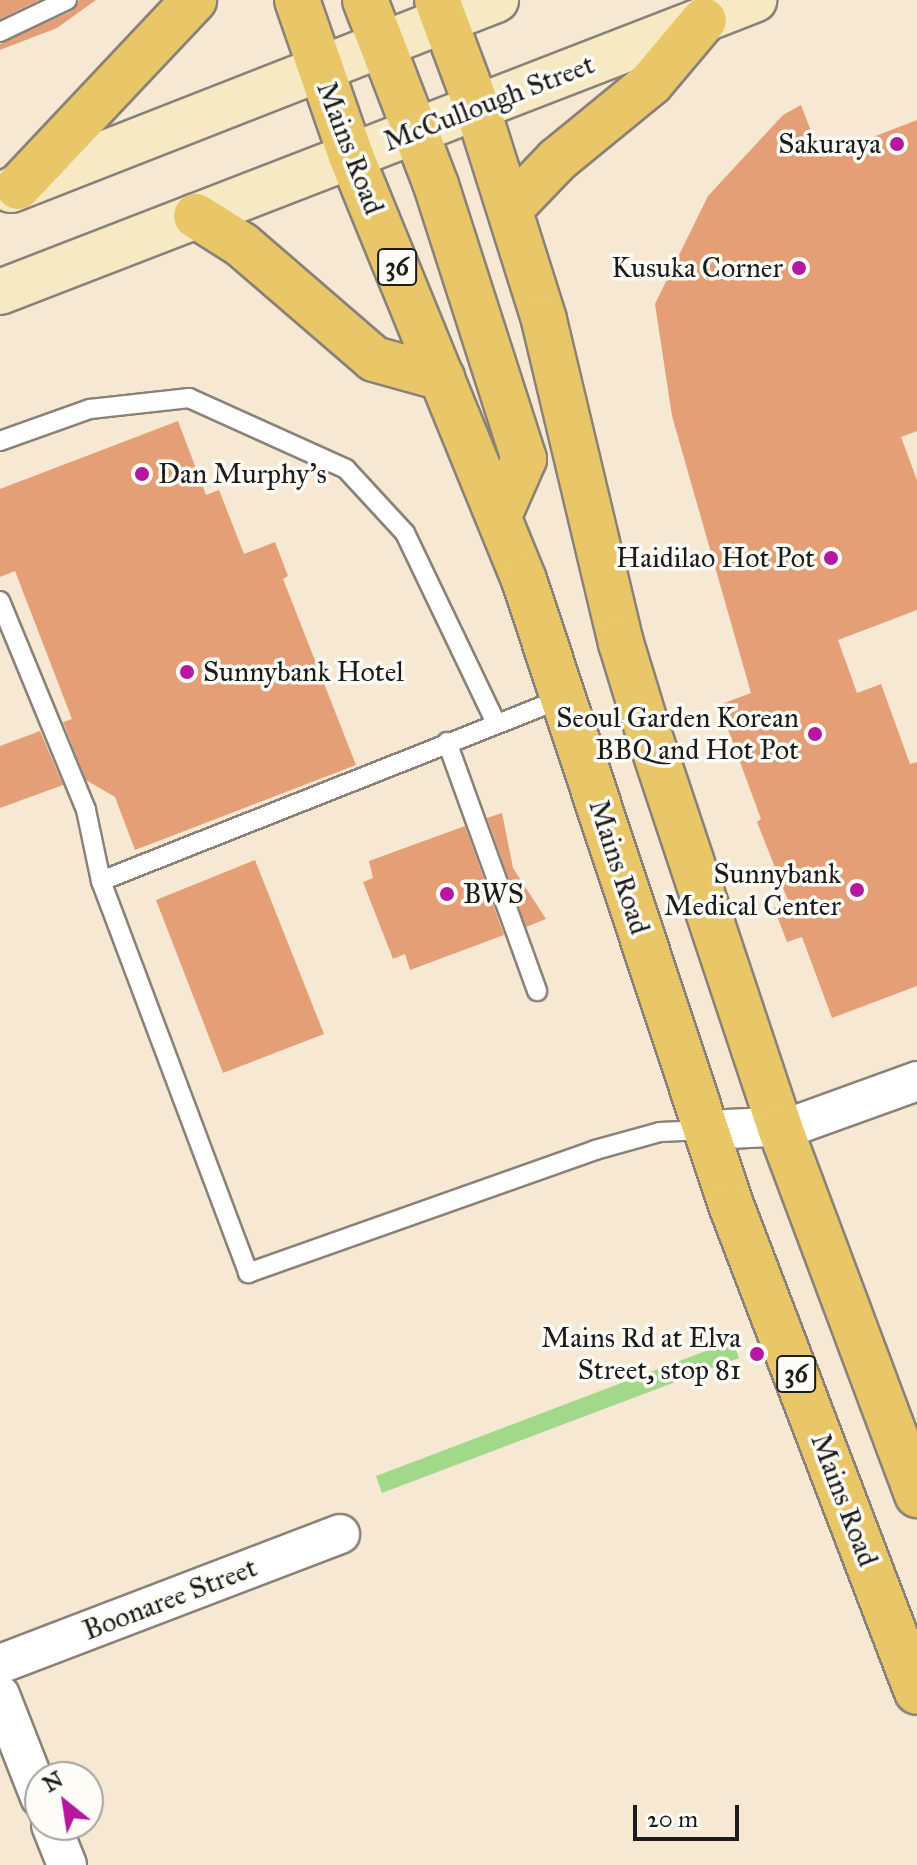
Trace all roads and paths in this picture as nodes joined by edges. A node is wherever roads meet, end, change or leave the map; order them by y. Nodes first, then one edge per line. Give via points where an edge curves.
1 (67, 0) edge
2 (194, 0) edge
3 (297, 0) edge
4 (365, 0) edge
5 (496, 0) edge
6 (754, 0) edge
7 (441, 10) edge
8 (704, 20) junction
9 (0, 32) edge
10 (382, 45) junction
11 (320, 70) junction
12 (477, 107) junction
13 (416, 130) junction
14 (351, 156) junction
15 (9, 190) edge
16 (510, 209) junction
17 (196, 216) junction
18 (0, 292) edge
19 (442, 378) junction
20 (0, 441) edge
21 (499, 516) junction
22 (0, 601) edge
23 (564, 698) junction
24 (496, 723) junction
25 (447, 742) junction
26 (101, 881) junction
27 (537, 991) dead end
28 (917, 1081) edge
29 (780, 1128) junction
30 (705, 1130) junction
31 (917, 1495) edge
32 (340, 1534) dead end
33 (0, 1664) edge
34 (917, 1692) edge
35 (0, 1695) edge
36 (26, 1761) edge
37 (57, 1841) edge
38 (67, 1865) edge

1 - 9 lane
2 - 15 main road
3 - 11 main road, Mains Road / 36
4 - 10 main road
5 - 7 main road
6 - 8 main road, McCullough Street
7 - 10 main road
7 - 12 main road
8 - 12 main road, McCullough Street
8 - 16 main road via 651,83 557,160
10 - 11 main road
10 - 13 main road
11 - 14 main road, Mains Road / 36
11 - 15 main road
12 - 13 main road, McCullough Street
12 - 16 main road
13 - 14 main road, McCullough Street
13 - 21 main road via 524,459
14 - 17 main road, McCullough Street
14 - 19 main road, Mains Road / 36
16 - 29 main road via 544,320 621,643
17 - 18 main road, McCullough Street
17 - 19 main road via 242,245 374,359
19 - 21 main road, Mains Road / 36
20 - 24 lane via 90,409 189,398 346,469 405,533
21 - 23 main road, Mains Road / 36
22 - 26 lane via 86,810
23 - 24 lane
23 - 30 main road, Mains Road / 36
24 - 25 lane
25 - 26 lane
25 - 27 lane
26 - 30 lane via 248,1273 595,1150 660,1132
28 - 29 street
29 - 30 street
29 - 31 main road
30 - 34 main road, Mains Road / 36
32 - 33 street, Boonaree Street
35 - 36 street
37 - 38 street

